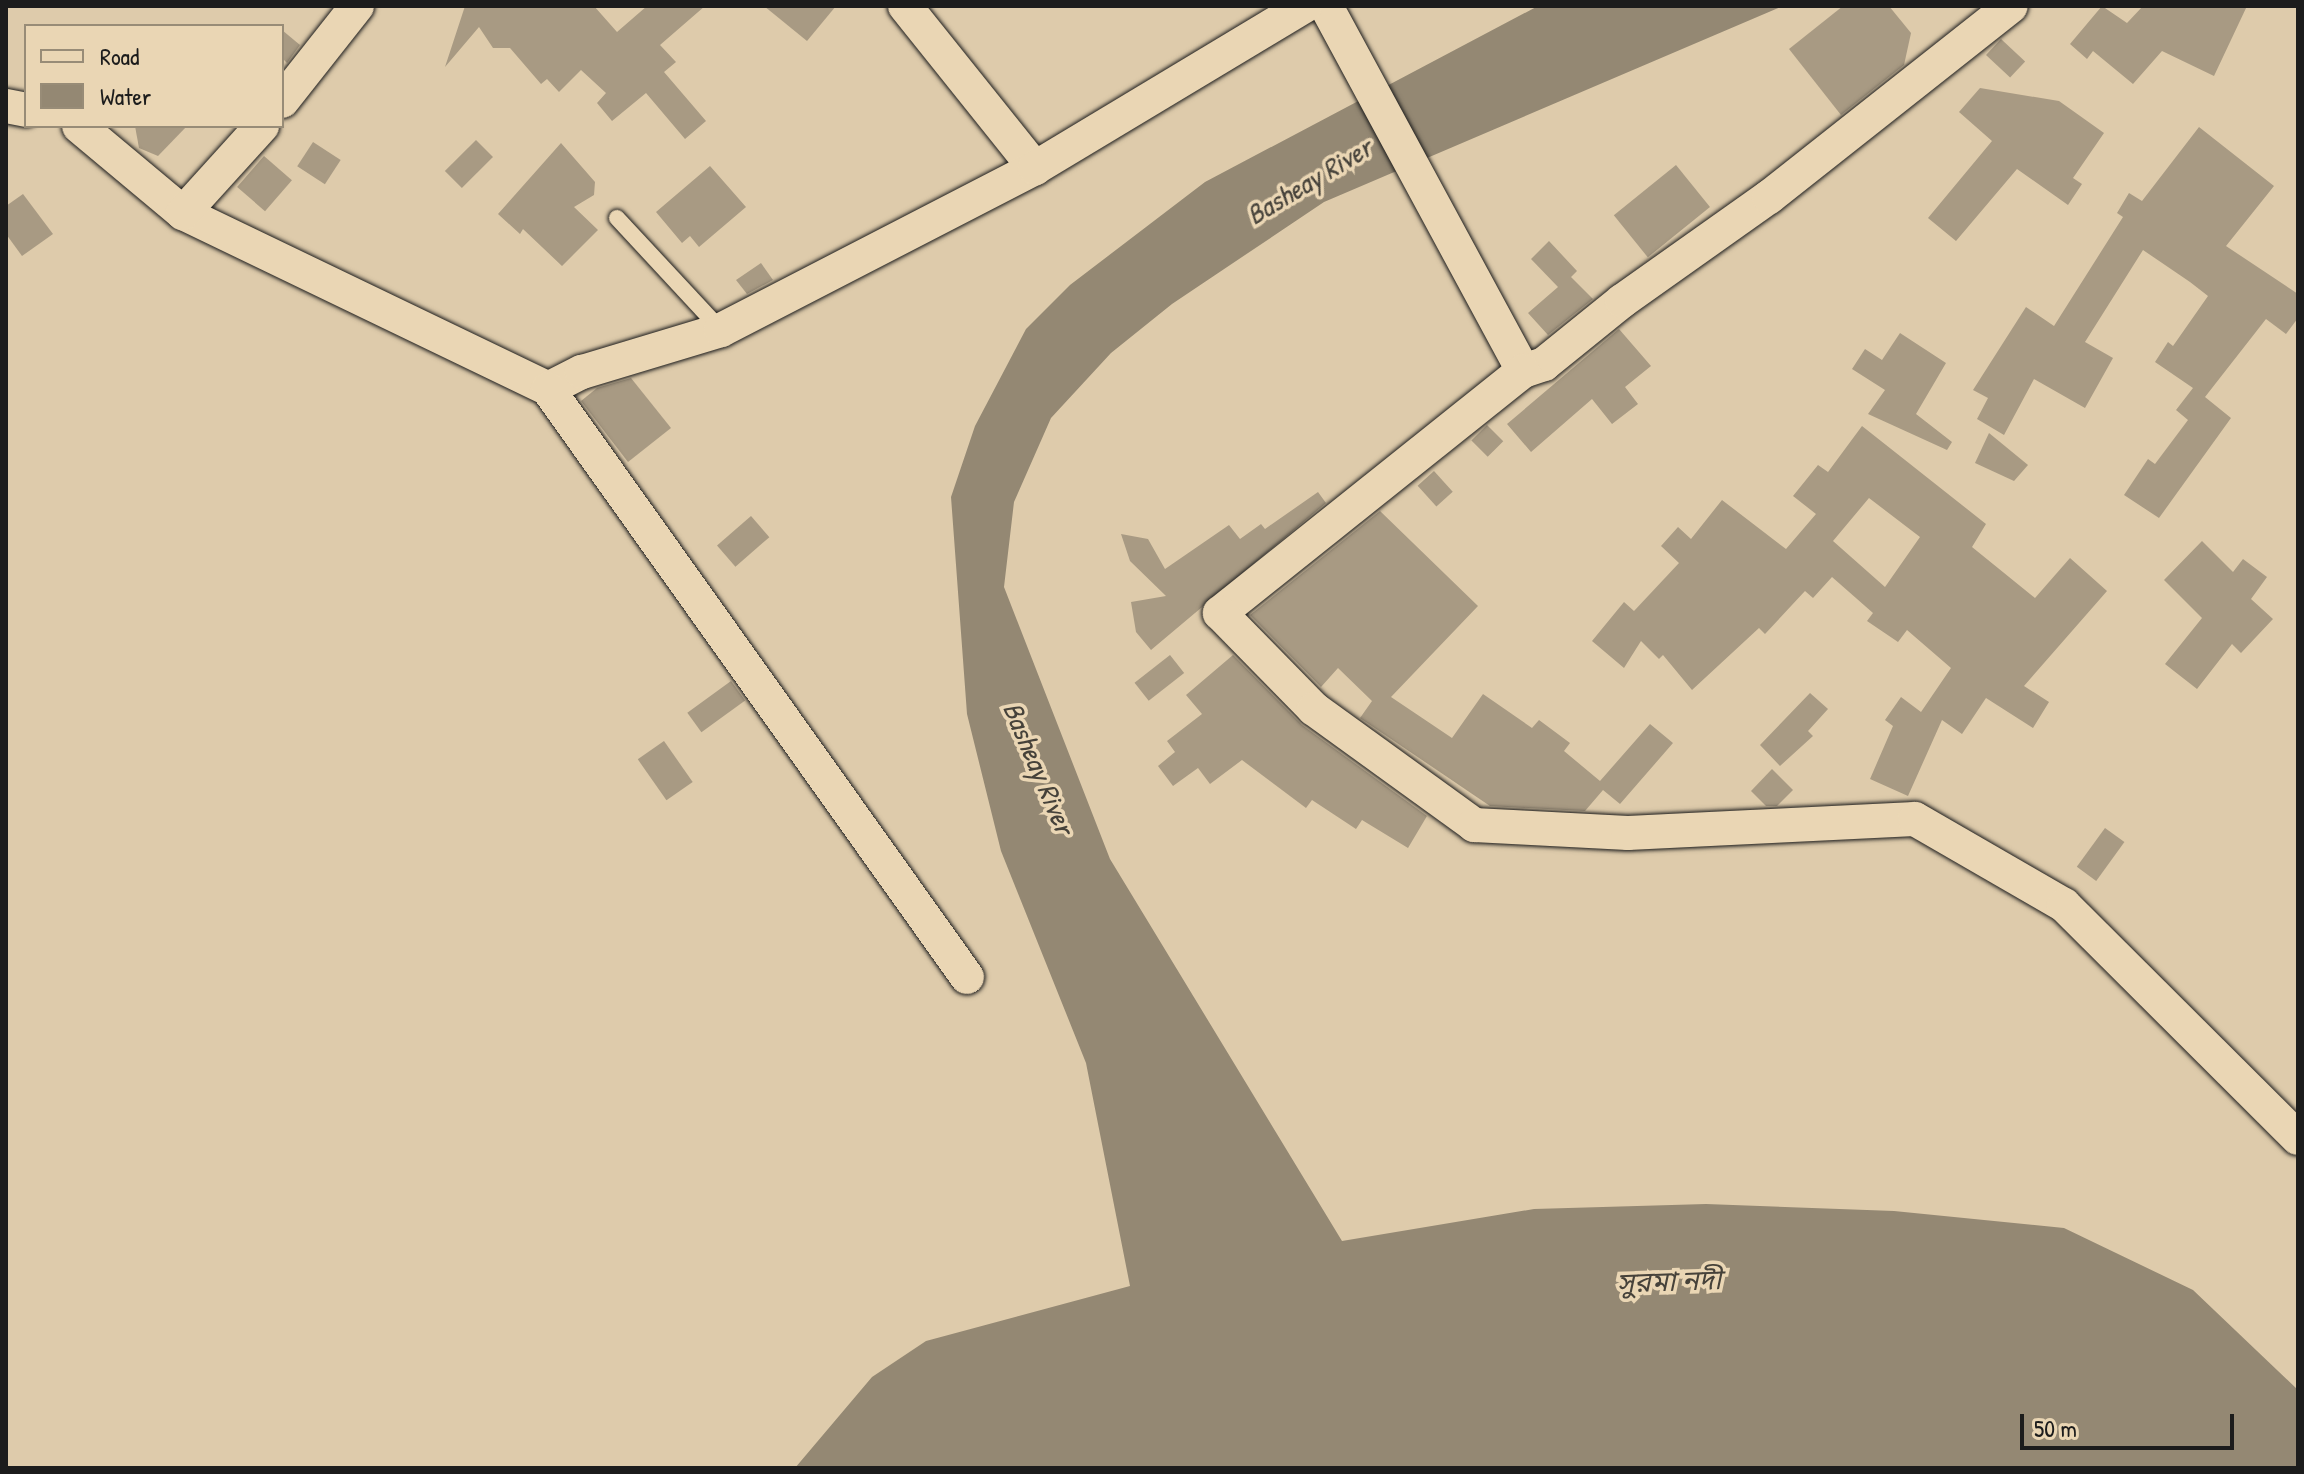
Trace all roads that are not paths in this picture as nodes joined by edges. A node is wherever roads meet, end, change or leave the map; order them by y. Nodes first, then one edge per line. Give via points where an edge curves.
1 (357, 6) edge
2 (905, 6) edge
3 (1305, 6) edge
4 (1326, 6) edge
5 (2011, 6) edge
6 (284, 98) edge
7 (81, 128) edge
8 (260, 128) edge
9 (1035, 168) junction
10 (183, 213) junction
11 (617, 218) dead end
12 (721, 330) junction
13 (1523, 371) junction
14 (548, 389) junction
15 (967, 977) dead end
16 (2298, 1138) edge

1 - 6 street
2 - 9 street
3 - 9 street
4 - 13 street
5 - 13 street via 1769,197 1622,301 1544,364
7 - 10 street
8 - 10 street
9 - 12 street
10 - 14 street
11 - 12 lane
12 - 14 street via 582,372
13 - 16 street via 1220,613 1314,709 1474,825 1628,833 1915,819 2064,905
14 - 15 street

